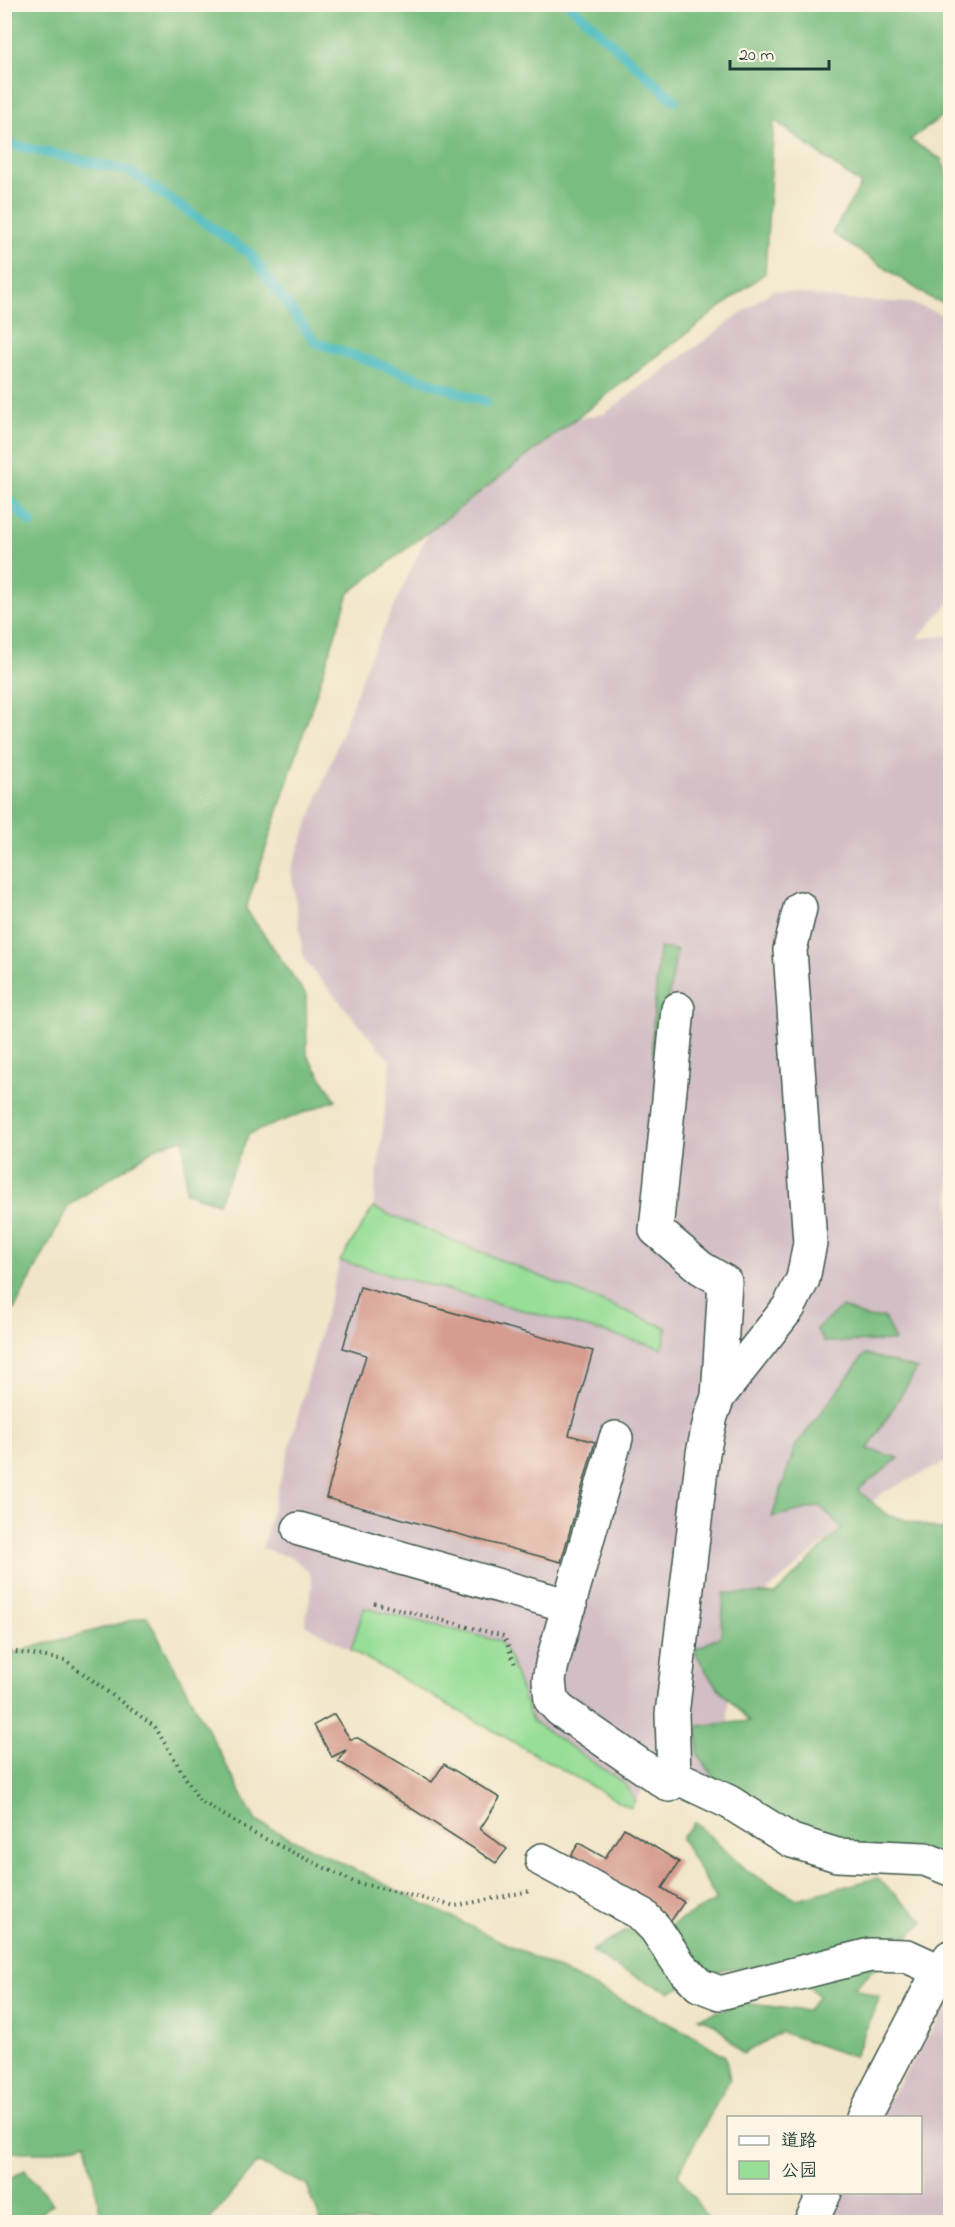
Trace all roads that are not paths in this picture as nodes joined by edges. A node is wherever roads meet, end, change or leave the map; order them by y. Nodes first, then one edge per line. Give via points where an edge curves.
1 (800, 908) dead end
2 (678, 1009) dead end
3 (718, 1398) junction
4 (616, 1438) dead end
5 (299, 1529) dead end
6 (570, 1606) junction
7 (674, 1776) junction
8 (554, 1867) road end
9 (951, 1869) edge
10 (946, 1964) edge
11 (864, 2116) edge
12 (825, 2194) edge
13 (811, 2223) edge

1 - 3 street via 790,950 810,1244 803,1279 789,1307
2 - 3 street via 656,1230 701,1268 725,1282
3 - 7 street via 703,1453 674,1702
4 - 6 street
5 - 6 street
6 - 7 street via 552,1664 551,1701 669,1785
7 - 9 street via 729,1802 792,1841 837,1855 925,1859
8 - 10 street via 640,1913 699,1985 720,1993 870,1954
10 - 11 street
12 - 13 street

